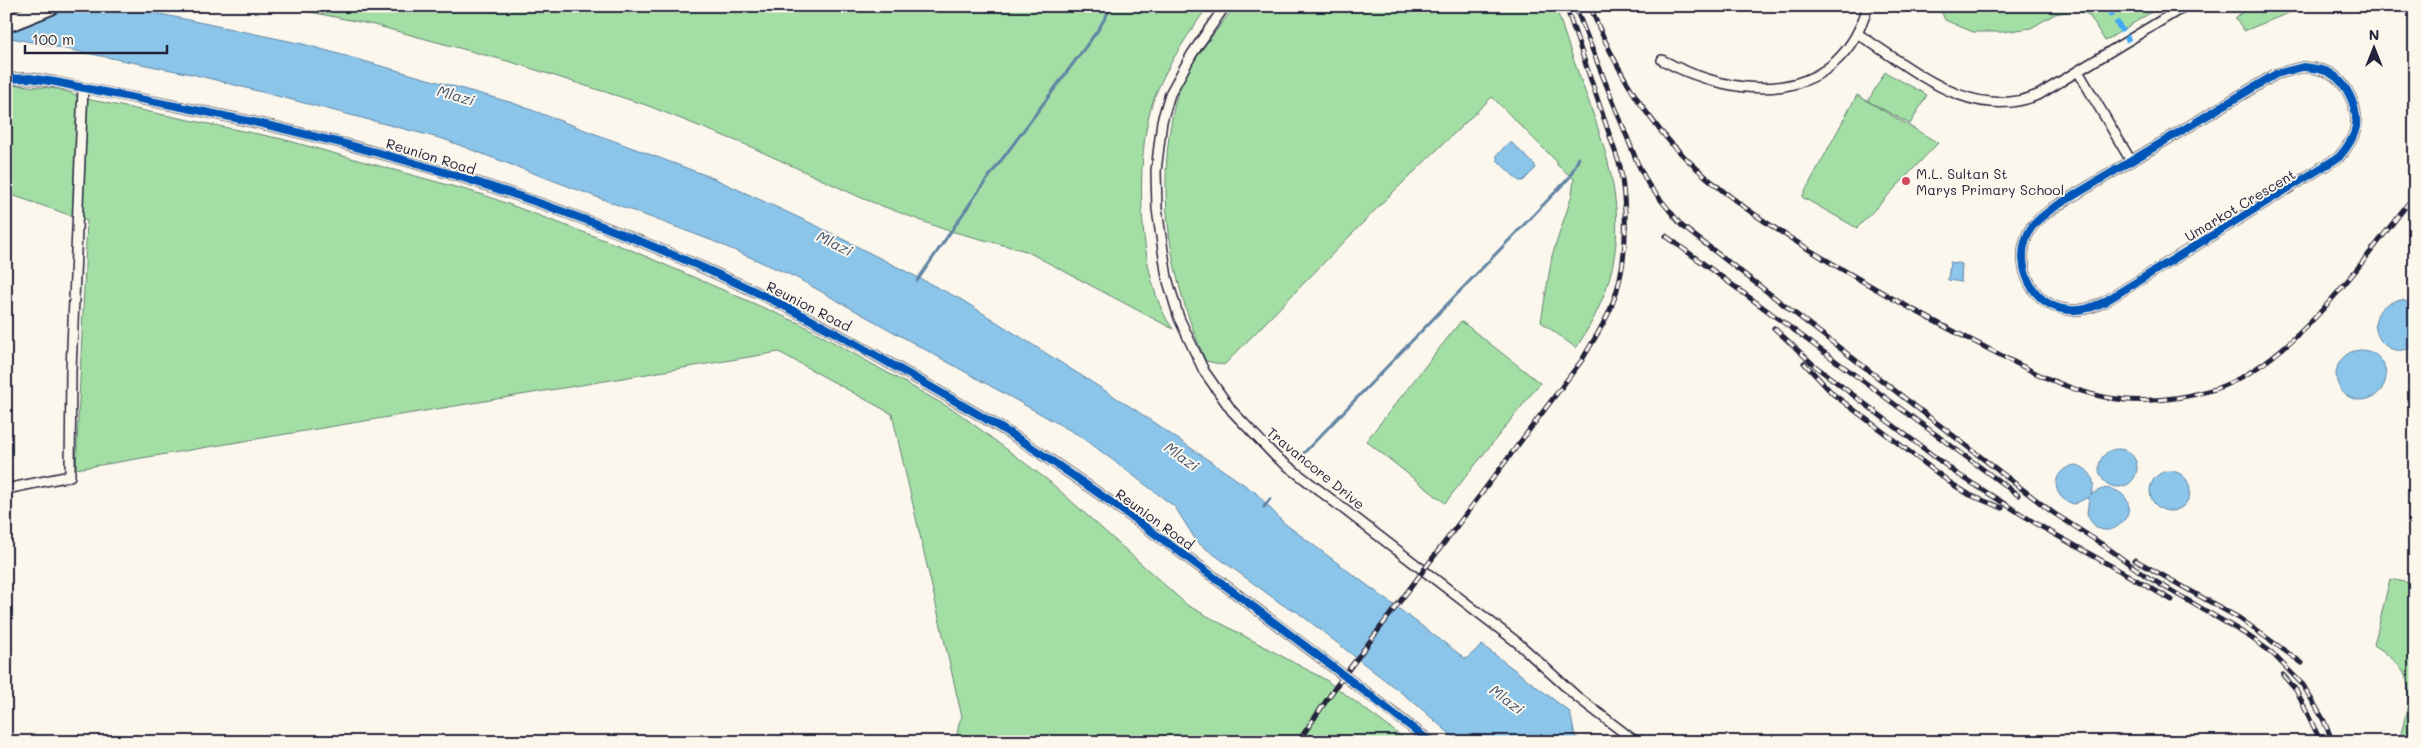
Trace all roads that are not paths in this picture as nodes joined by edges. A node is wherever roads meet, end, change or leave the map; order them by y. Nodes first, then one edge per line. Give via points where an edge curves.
1 (52, 6) edge
2 (1225, 6) edge
3 (1868, 6) edge
4 (2185, 6) edge
5 (6, 24) edge
6 (1858, 34) junction
7 (1662, 60) dead end
8 (2079, 72) junction
9 (6, 79) edge
10 (83, 88) junction
11 (2131, 161) junction
12 (6, 489) edge
13 (1431, 742) edge
14 (1636, 742) edge

1 - 5 highway
2 - 14 street, Travancore Drive via 1192,54 1170,94 1161,128 1156,171 1158,218 1167,278 1179,318 1204,371 1232,411 1276,457 1518,643 1576,696
3 - 6 street
4 - 8 street
6 - 7 street via 1846,51 1826,69 1788,86 1744,88 1688,74
6 - 8 street via 1943,88 1980,102 2027,100
8 - 11 street
9 - 10 street, Reunion Road via 30,78
10 - 12 street via 71,370 70,476
10 - 13 street, Reunion Road via 284,129 430,168 554,209 736,283 846,339 981,415 1035,450 1138,521
11 - 11 street, Umarkot Crescent via 2289,69 2303,67 2331,73 2347,90 2355,116 2356,128 2352,138 2330,164 2104,302 2087,309 2054,307 2030,286 2023,269 2022,252 2027,234 2036,221 2053,208

